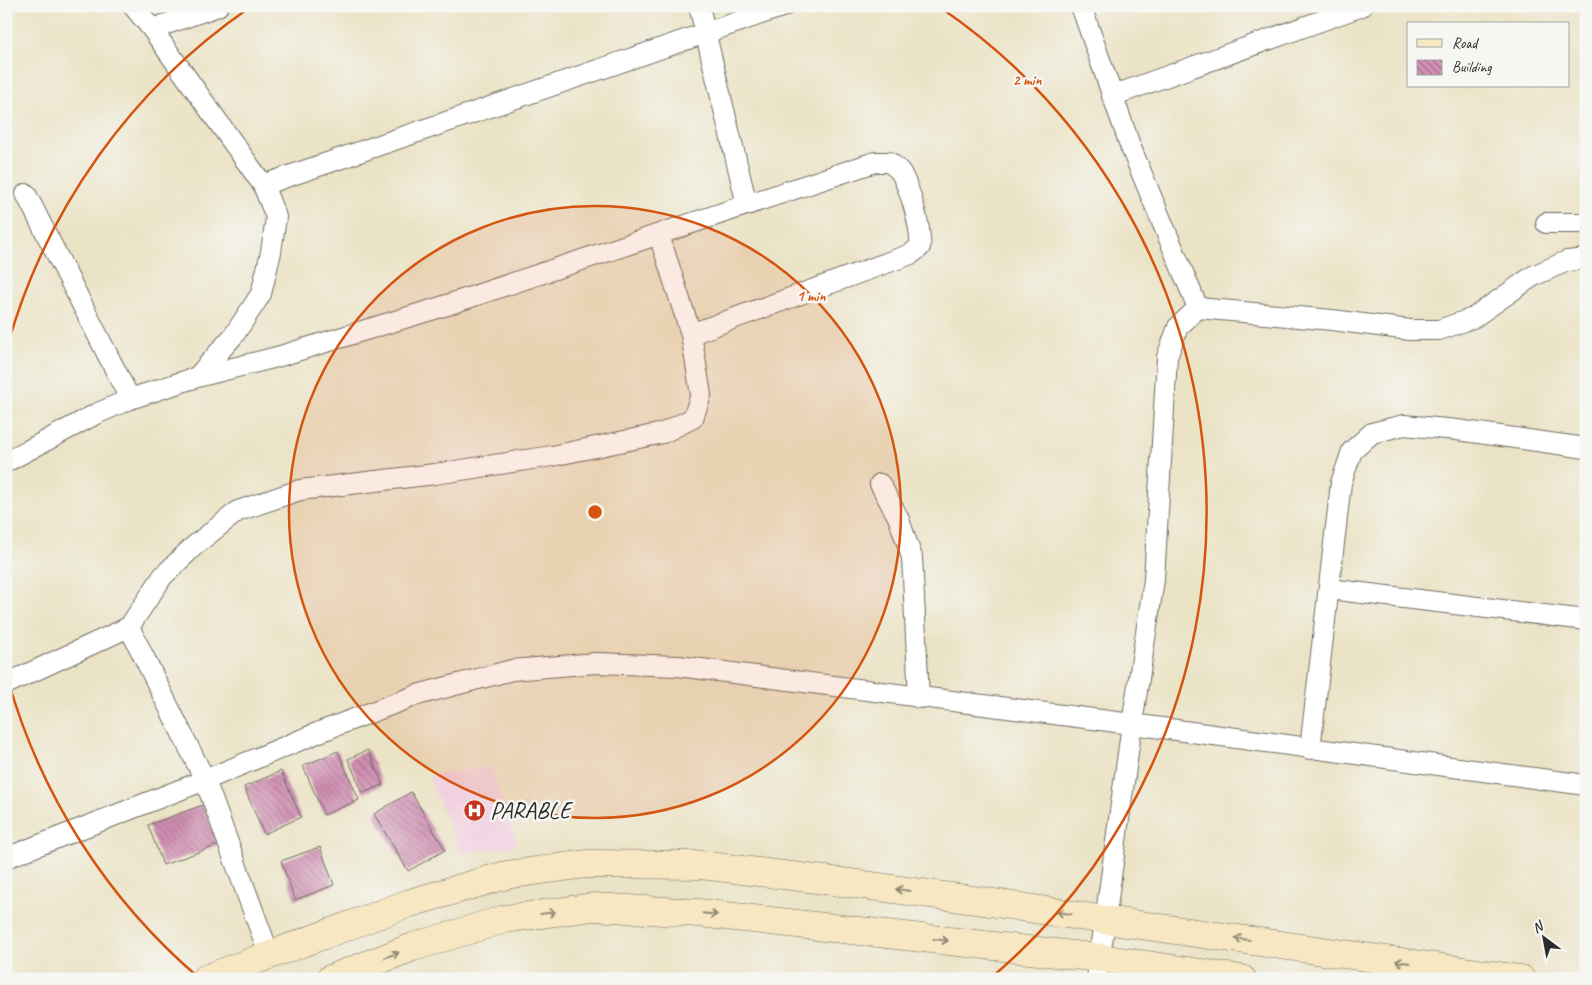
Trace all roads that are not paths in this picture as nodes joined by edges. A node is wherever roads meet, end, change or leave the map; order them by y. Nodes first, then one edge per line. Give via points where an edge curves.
1 (133, 6) edge
2 (218, 6) edge
3 (699, 6) edge
4 (784, 6) edge
5 (1081, 6) edge
6 (1362, 6) edge
7 (152, 29) junction
8 (707, 33) junction
9 (1112, 96) junction
10 (262, 184) junction
11 (26, 194) dead end
12 (747, 205) junction
13 (1586, 223) edge
14 (1546, 224) dead end
15 (659, 234) junction
16 (1586, 259) edge
17 (1198, 308) junction
18 (691, 334) junction
19 (197, 376) junction
20 (130, 399) junction
21 (1586, 448) edge
22 (6, 462) edge
23 (880, 484) dead end
24 (1329, 589) junction
25 (1586, 620) edge
26 (129, 627) junction
27 (6, 684) edge
28 (919, 698) junction
29 (1132, 724) junction
30 (1310, 749) junction
31 (205, 780) junction
32 (1586, 785) edge
33 (6, 858) edge
34 (1105, 920) junction
35 (268, 954) junction
36 (1099, 968) edge
37 (205, 979) edge
38 (330, 979) edge
39 (1242, 979) edge
40 (1520, 979) edge

1 - 7 street
2 - 7 street
3 - 8 street
4 - 8 street
5 - 9 street
6 - 9 street
7 - 10 street
8 - 10 street
8 - 12 street
9 - 17 street
10 - 19 street via 276,217 261,294 234,335
11 - 20 street
12 - 15 street
12 - 18 street via 875,162 890,162 900,171 906,185 921,236 920,247 911,254
13 - 14 street
15 - 18 street
15 - 19 street via 432,310 277,357
16 - 17 street via 1567,261 1533,276 1473,318 1439,330 1410,330
17 - 29 street via 1178,327 1168,357 1154,580
18 - 26 street via 701,395 693,418 663,433 552,456 300,490 238,512 194,546 163,576
19 - 20 street
20 - 22 street
21 - 24 street via 1404,425 1372,432 1352,451 1342,483
23 - 28 street via 898,518 912,557
24 - 25 street
24 - 30 street
26 - 27 street
26 - 31 street
28 - 29 street
28 - 31 street via 678,666 596,663 512,670 416,695
29 - 30 street
29 - 34 street
30 - 32 street
31 - 33 street
31 - 35 street
34 -> 35 street via 701,865 586,864 497,878 410,903
34 - 36 street
40 -> 34 street
35 - 37 street
38 -> 36 street via 413,947 505,919 593,907 699,913
36 - 39 street

